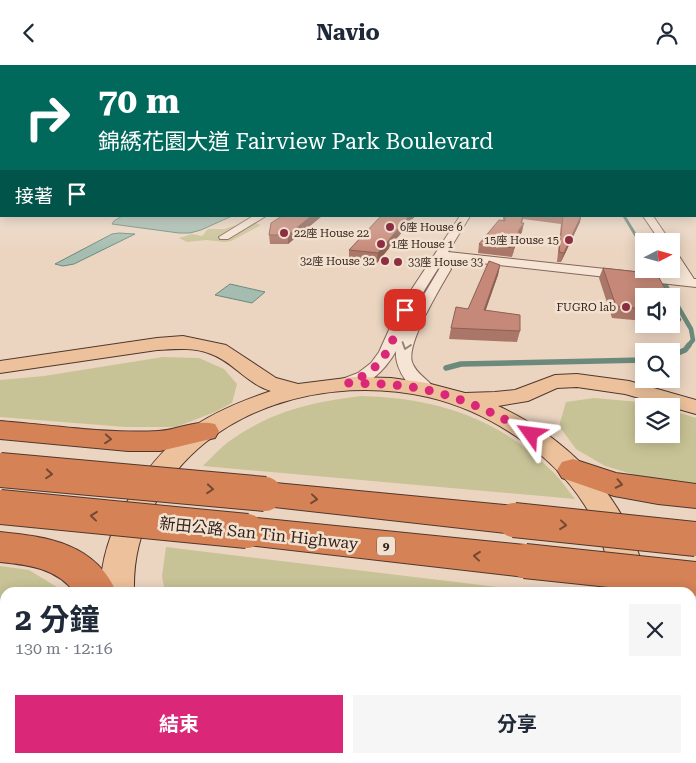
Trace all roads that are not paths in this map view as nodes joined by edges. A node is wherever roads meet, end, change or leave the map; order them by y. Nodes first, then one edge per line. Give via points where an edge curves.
1 (259, 217) edge
2 (465, 217) edge
3 (649, 217) edge
4 (660, 233) edge
5 (224, 237) dead end
6 (463, 243) dead end
7 (448, 256) junction
8 (680, 265) edge
9 (693, 283) edge
10 (0, 367) edge
11 (243, 367) junction
12 (348, 383) junction
13 (426, 389) junction
14 (297, 391) junction
15 (532, 391) junction
16 (453, 397) junction
17 (696, 407) edge
18 (235, 413) junction
19 (0, 430) edge
20 (205, 431) junction
21 (531, 434) junction
22 (0, 470) edge
23 (573, 470) junction
24 (696, 496) edge
25 (0, 507) edge
26 (696, 539) edge
27 (0, 547) edge
28 (696, 579) edge
29 (93, 587) edge
30 (117, 587) edge
31 (628, 587) edge

1 - 5 street
2 - 7 street
3 - 4 street
6 - 7 street
7 - 9 street
7 - 12 street via 405,310 387,353 377,367
7 -> 13 street via 412,329 403,360 410,375
8 - 9 street
10 - 11 main road via 183,342 219,349
11 - 14 main road via 268,383
11 - 18 main road via 245,393
12 - 13 main road
12 - 14 main road
13 - 16 main road
14 - 18 main road
15 - 16 main road via 499,399
15 - 17 main road via 558,381 576,380 605,383
15 - 21 main road via 529,412
16 - 21 main road via 501,416
18 - 20 main road
19 -> 20 highway via 128,441 160,441
20 - 30 main road via 182,449 157,476 131,520 118,563
21 - 23 main road
22 -> 26 highway, bridge
23 -> 24 highway via 614,484
23 - 31 main road via 598,502 622,555
28 -> 25 highway, 新田公路 San Tin Highway / 9, bridge
27 - 29 highway via 44,552 80,570

